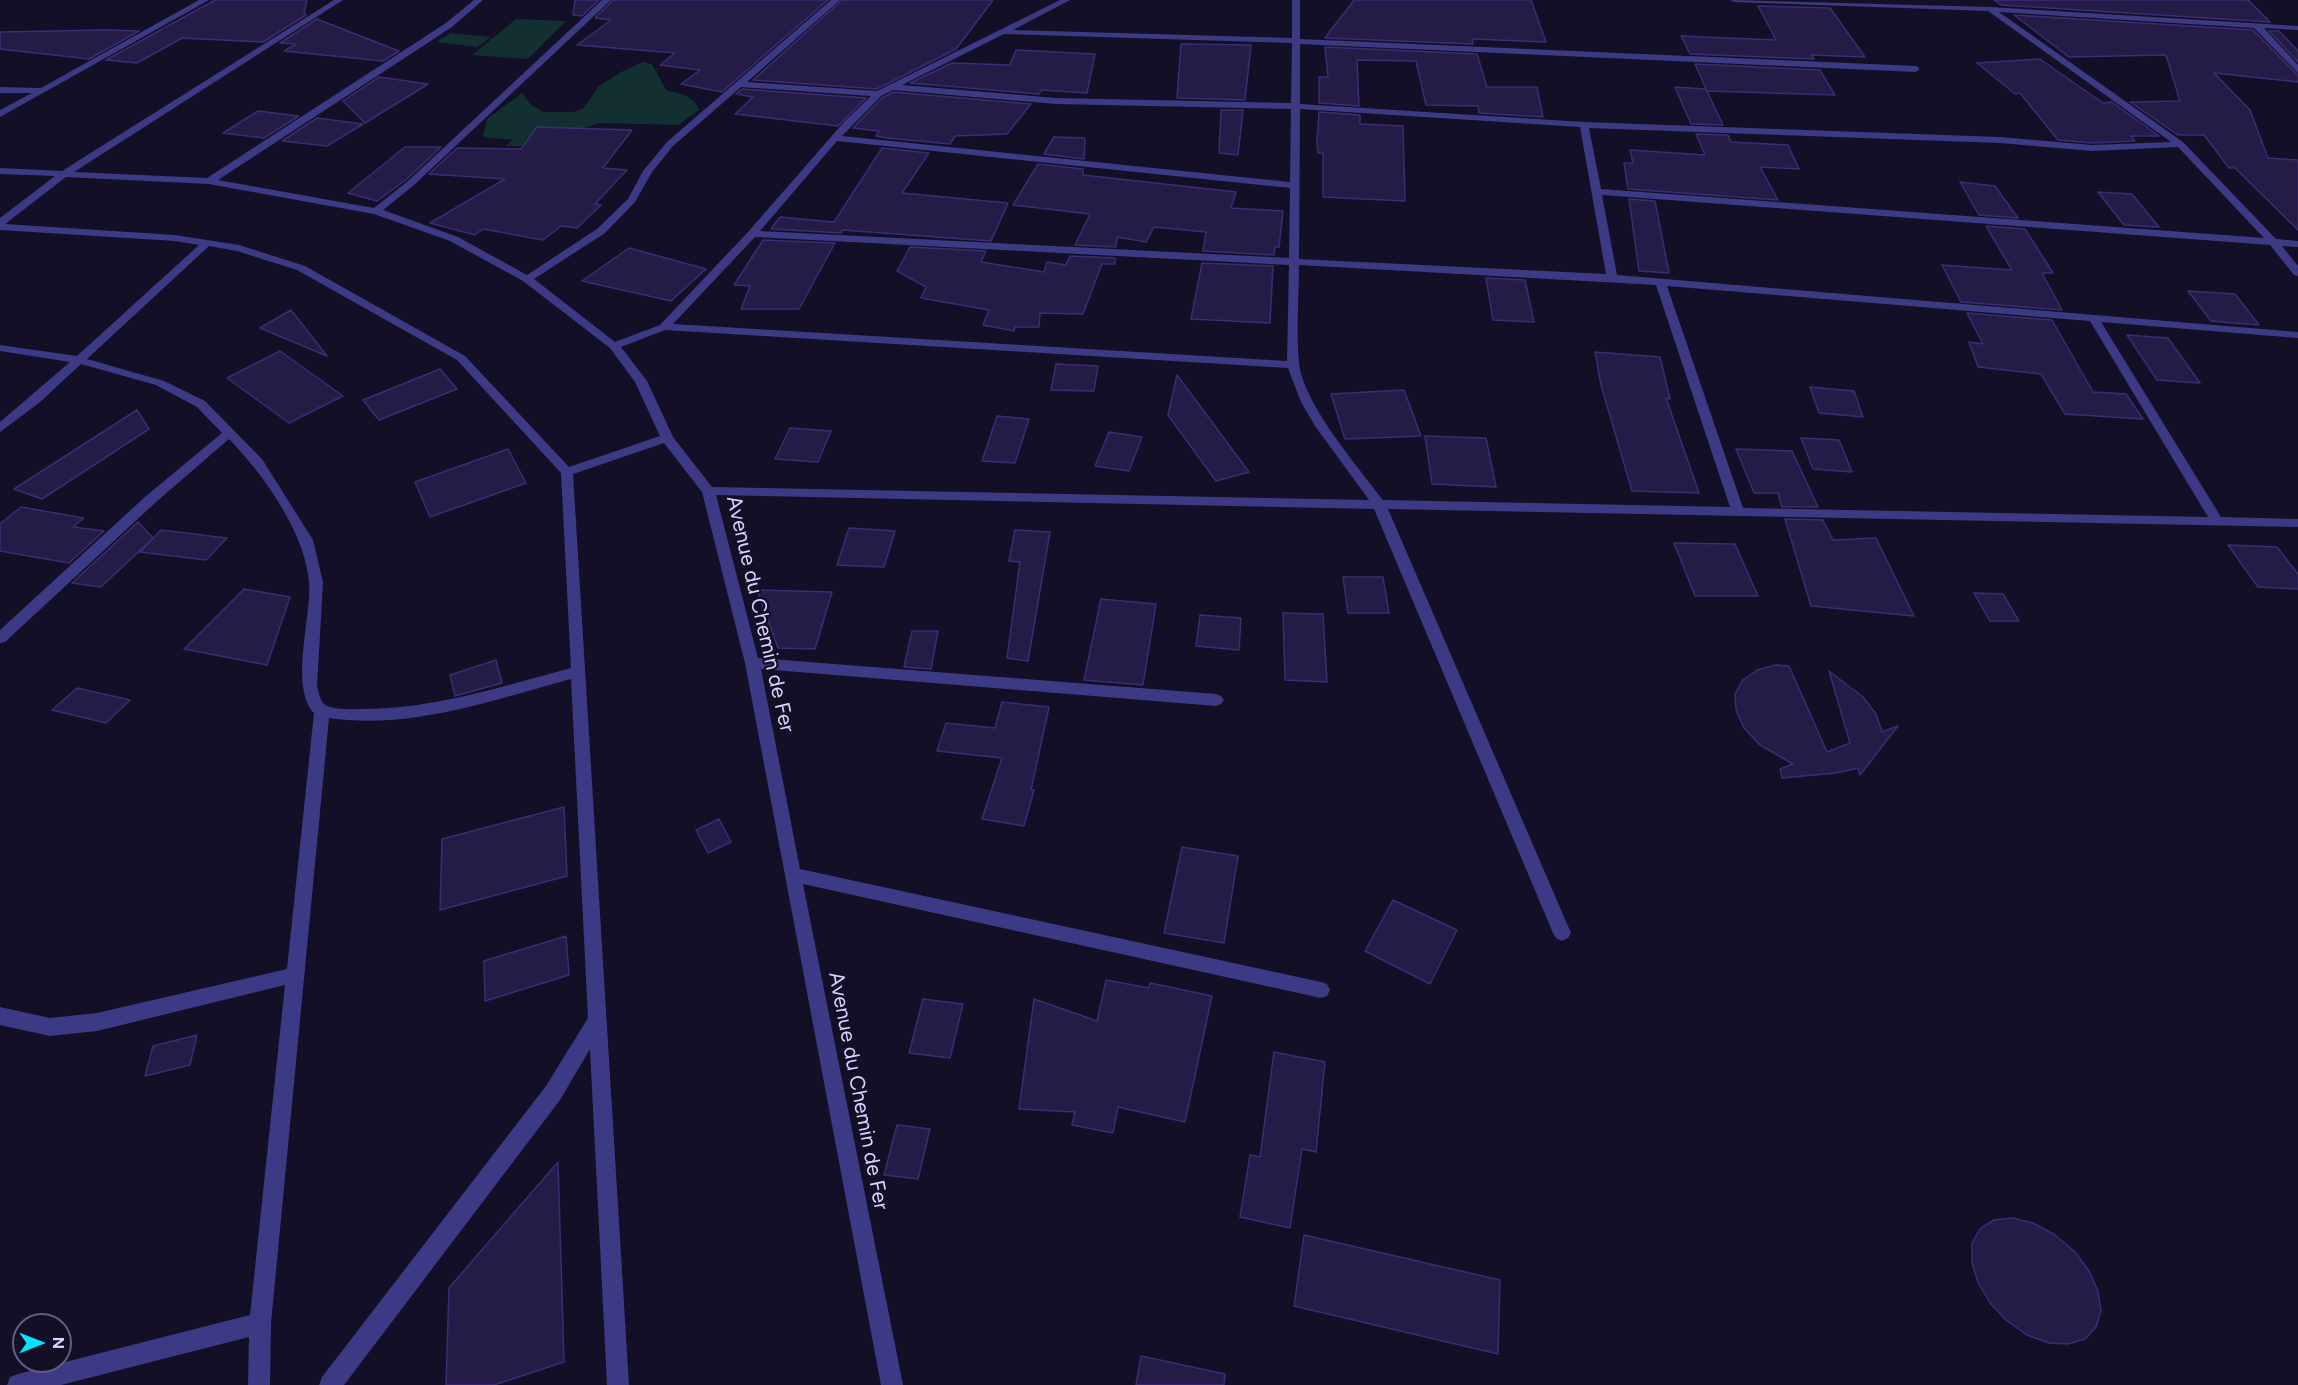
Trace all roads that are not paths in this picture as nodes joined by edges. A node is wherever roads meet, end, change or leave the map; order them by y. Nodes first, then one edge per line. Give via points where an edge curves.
1 (205, 0) edge
2 (339, 0) edge
3 (479, 0) edge
4 (607, 0) edge
5 (836, 0) edge
6 (1066, 0) edge
7 (1296, 0) edge
8 (1734, 0) edge
9 (1973, 0) edge
10 (1990, 9) junction
11 (2256, 25) junction
12 (2298, 28) edge
13 (1005, 32) junction
14 (1296, 41) junction
15 (1916, 69) dead end
16 (2298, 70) edge
17 (739, 84) junction
18 (890, 87) junction
19 (0, 90) edge
20 (43, 90) junction
21 (878, 94) junction
22 (1296, 106) junction
23 (0, 114) edge
24 (1584, 125) junction
25 (835, 138) junction
26 (2180, 144) junction
27 (0, 171) edge
28 (64, 174) junction
29 (209, 181) junction
30 (1293, 185) junction
31 (1596, 192) junction
32 (376, 212) junction
33 (0, 225) edge
34 (752, 234) junction
35 (2273, 242) junction
36 (207, 243) junction
37 (2298, 243) edge
38 (1294, 260) junction
39 (2298, 273) edge
40 (1612, 278) junction
41 (527, 279) junction
42 (1660, 282) junction
43 (2094, 319) junction
44 (664, 327) junction
45 (2298, 335) edge
46 (614, 346) junction
47 (0, 348) edge
48 (76, 359) junction
49 (1293, 365) junction
50 (0, 428) edge
51 (229, 434) junction
52 (667, 438) junction
53 (567, 472) junction
54 (708, 490) junction
55 (1379, 504) junction
56 (1738, 512) junction
57 (2217, 522) junction
58 (2298, 523) edge
59 (0, 638) edge
60 (752, 663) junction
61 (578, 672) junction
62 (1216, 700) dead end
63 (321, 711) junction
64 (793, 875) junction
65 (1562, 933) dead end
66 (295, 975) junction
67 (1321, 990) dead end
68 (0, 1016) edge
69 (598, 1018) junction
70 (260, 1323) junction
71 (18, 1385) edge
72 (259, 1385) edge
73 (330, 1385) edge
74 (618, 1385) edge
75 (892, 1385) edge

1 - 20 street
2 - 28 street
3 - 29 street via 449,25
4 - 32 street
5 - 17 street
6 - 13 street
7 - 14 street
8 - 10 street
9 - 10 street
10 - 11 street
10 - 26 street
11 - 12 street
11 - 16 street
13 - 14 street
13 - 18 street
14 - 15 street
14 - 22 street
17 - 21 street
17 - 41 street via 670,144 648,171 632,200 601,231
18 - 21 street
18 - 22 street via 1056,101
19 - 20 street
20 - 23 street
21 - 25 street
22 - 24 street
22 - 30 street
24 - 26 street via 2000,140 2092,148
24 - 31 street
25 - 30 street
25 - 34 street
26 - 35 street
27 - 28 street, Avenue du Chemin de Fer
28 - 29 street, Avenue du Chemin de Fer
28 - 33 street
29 - 32 street, Avenue du Chemin de Fer
30 - 38 street
31 - 35 street
31 - 40 street
32 - 41 street, Avenue du Chemin de Fer via 454,239
33 - 36 street
34 - 38 street
34 - 44 street
35 - 37 street
35 - 39 street
36 - 48 street
36 - 53 street via 302,268 461,358
38 - 40 street
38 - 49 street
40 - 42 street
41 - 46 street, Avenue du Chemin de Fer
42 - 43 street
42 - 56 street
43 - 45 street
43 - 57 street
44 - 46 street
44 - 49 street
46 - 52 street, Avenue du Chemin de Fer via 641,381
47 - 48 street
48 - 50 street
48 - 51 street via 160,383 201,404
49 - 55 street via 1321,426
51 - 59 street via 151,499
51 - 63 street via 258,462 306,540 316,582 310,686 314,703
52 - 53 street
52 - 54 street, Avenue du Chemin de Fer
53 - 61 street
54 - 55 street
54 - 60 street, Avenue du Chemin de Fer
55 - 56 street
55 - 65 street
56 - 57 street
57 - 58 street
60 - 62 street
60 - 64 street, Avenue du Chemin de Fer
61 - 63 street via 430,709 356,716
61 - 69 street
63 - 66 street
64 - 67 street
64 - 75 street, Avenue du Chemin de Fer
66 - 68 street via 96,1022 50,1027
66 - 70 street
69 - 73 street via 553,1093
69 - 74 street
70 - 71 street
70 - 72 street

